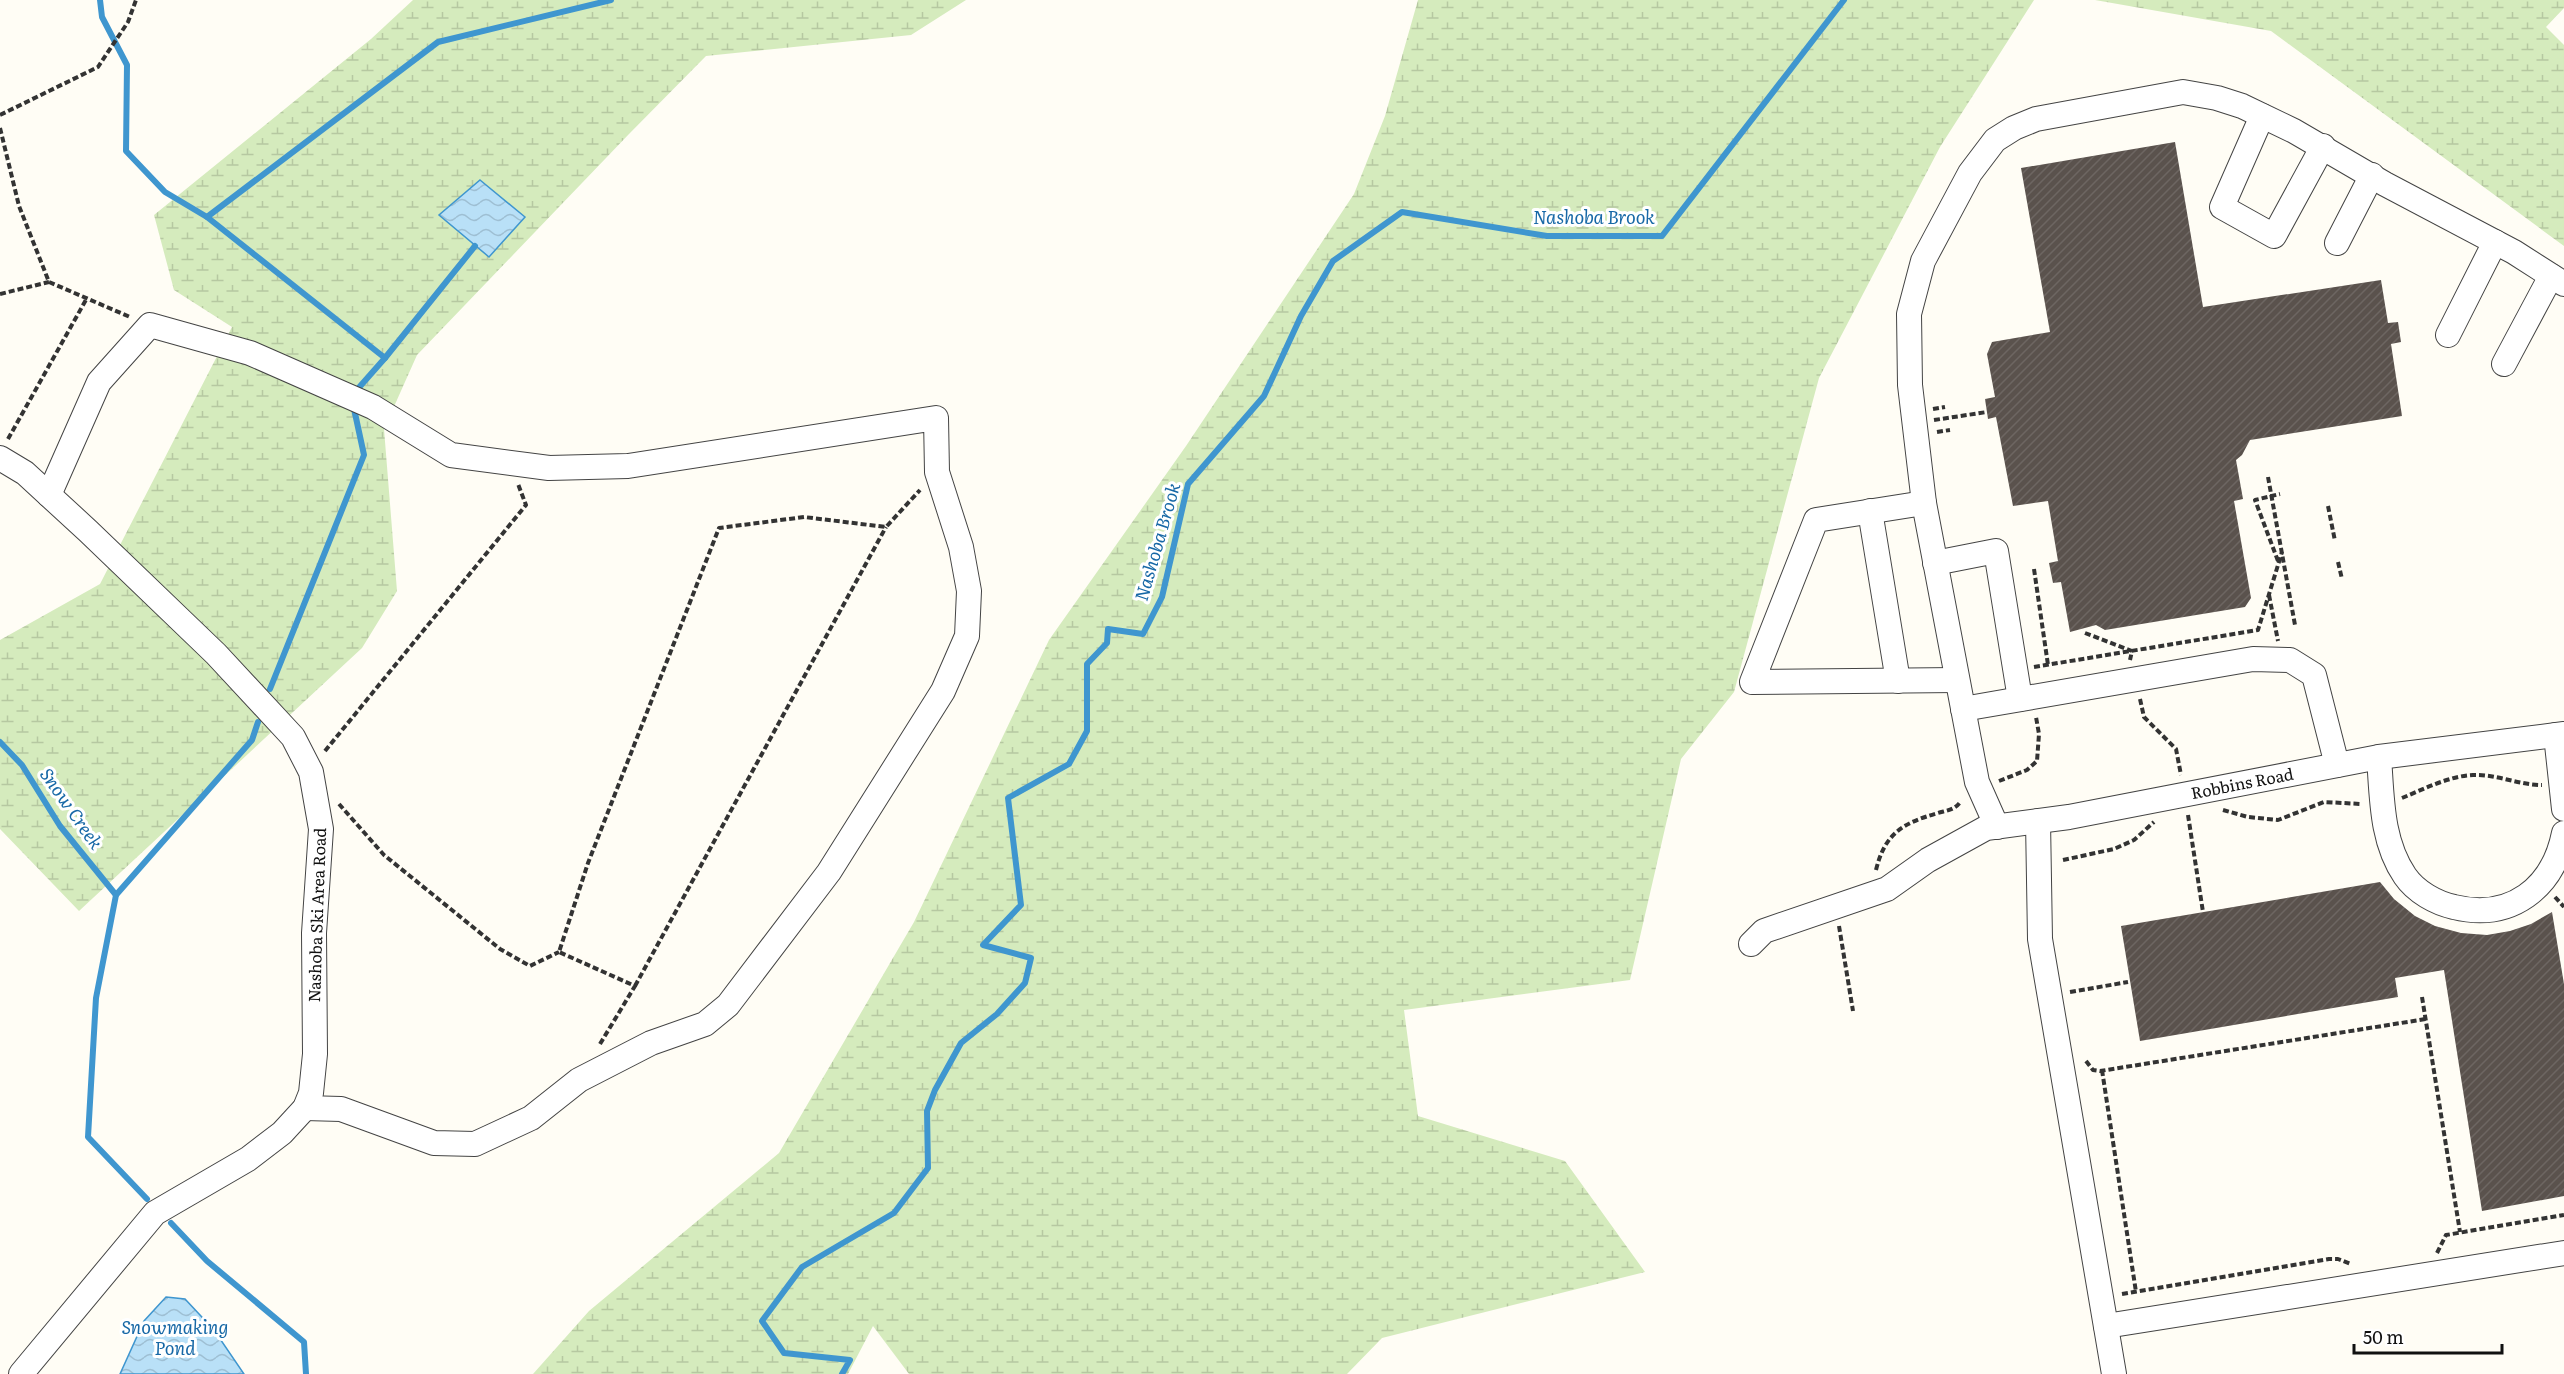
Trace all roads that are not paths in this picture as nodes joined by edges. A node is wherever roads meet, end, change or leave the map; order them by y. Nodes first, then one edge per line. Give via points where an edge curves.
1 (2262, 116) junction
2 (2323, 146) junction
3 (2372, 175) junction
4 (2495, 242) junction
5 (2337, 243) dead end
6 (2558, 280) edge
7 (2448, 335) dead end
8 (2504, 364) dead end
9 (3, 451) edge
10 (49, 495) junction
11 (1924, 503) junction
12 (1870, 511) junction
13 (1935, 563) junction
14 (1957, 680) junction
15 (1898, 681) junction
16 (2027, 704) junction
17 (1963, 709) junction
18 (2560, 735) edge
19 (2379, 757) junction
20 (2337, 765) junction
21 (2564, 809) edge
22 (2038, 821) junction
23 (1997, 827) junction
24 (2564, 833) edge
25 (1751, 944) dead end
26 (305, 1108) junction
27 (2564, 1252) edge
28 (2106, 1326) junction
29 (21, 1374) edge
30 (2114, 1374) edge

1 - 2 lane
1 - 2 lane via 2222,207 2274,236
1 - 11 lane via 2217,98 2183,92 2036,119 1995,140 1970,173 1923,261 1909,314 1910,385
2 - 3 lane
3 - 4 lane
3 - 5 lane
4 - 6 lane
4 - 7 lane
6 - 8 lane
9 - 10 lane, Nashoba Ski Area Road
10 - 26 lane, Nashoba Ski Area Road via 216,654 293,737 311,772 321,829 314,933 315,1054
10 - 26 lane via 99,382 150,325 250,353 373,406 451,455 549,468 628,466 936,418 937,472 962,547 969,591 967,636 943,691 829,872 728,1005 705,1024 651,1044 579,1080 531,1118 475,1144 434,1143 341,1108
11 - 12 lane
11 - 13 lane
12 - 15 lane
12 - 15 lane via 1816,520 1752,682
13 - 14 lane
13 - 16 lane via 1996,551
14 - 15 lane
14 - 17 lane
16 - 17 lane
16 - 20 lane via 2253,659 2290,660 2314,675
17 - 23 lane via 1977,782
18 - 19 lane, Robbins Road
18 - 21 lane
19 - 20 lane, Robbins Road
19 - 24 lane via 2384,820 2393,855 2412,884 2446,905 2468,910 2497,909 2520,900 2550,873 2558,860
20 - 22 lane, Robbins Road
22 - 23 lane, Robbins Road
22 - 28 lane via 2040,939
23 - 25 lane, Robbins Road via 1986,828 1928,860 1887,889 1764,931
26 - 29 lane, Nashoba Ski Area Road via 282,1133 248,1159 155,1213
27 - 28 lane
28 - 30 lane

